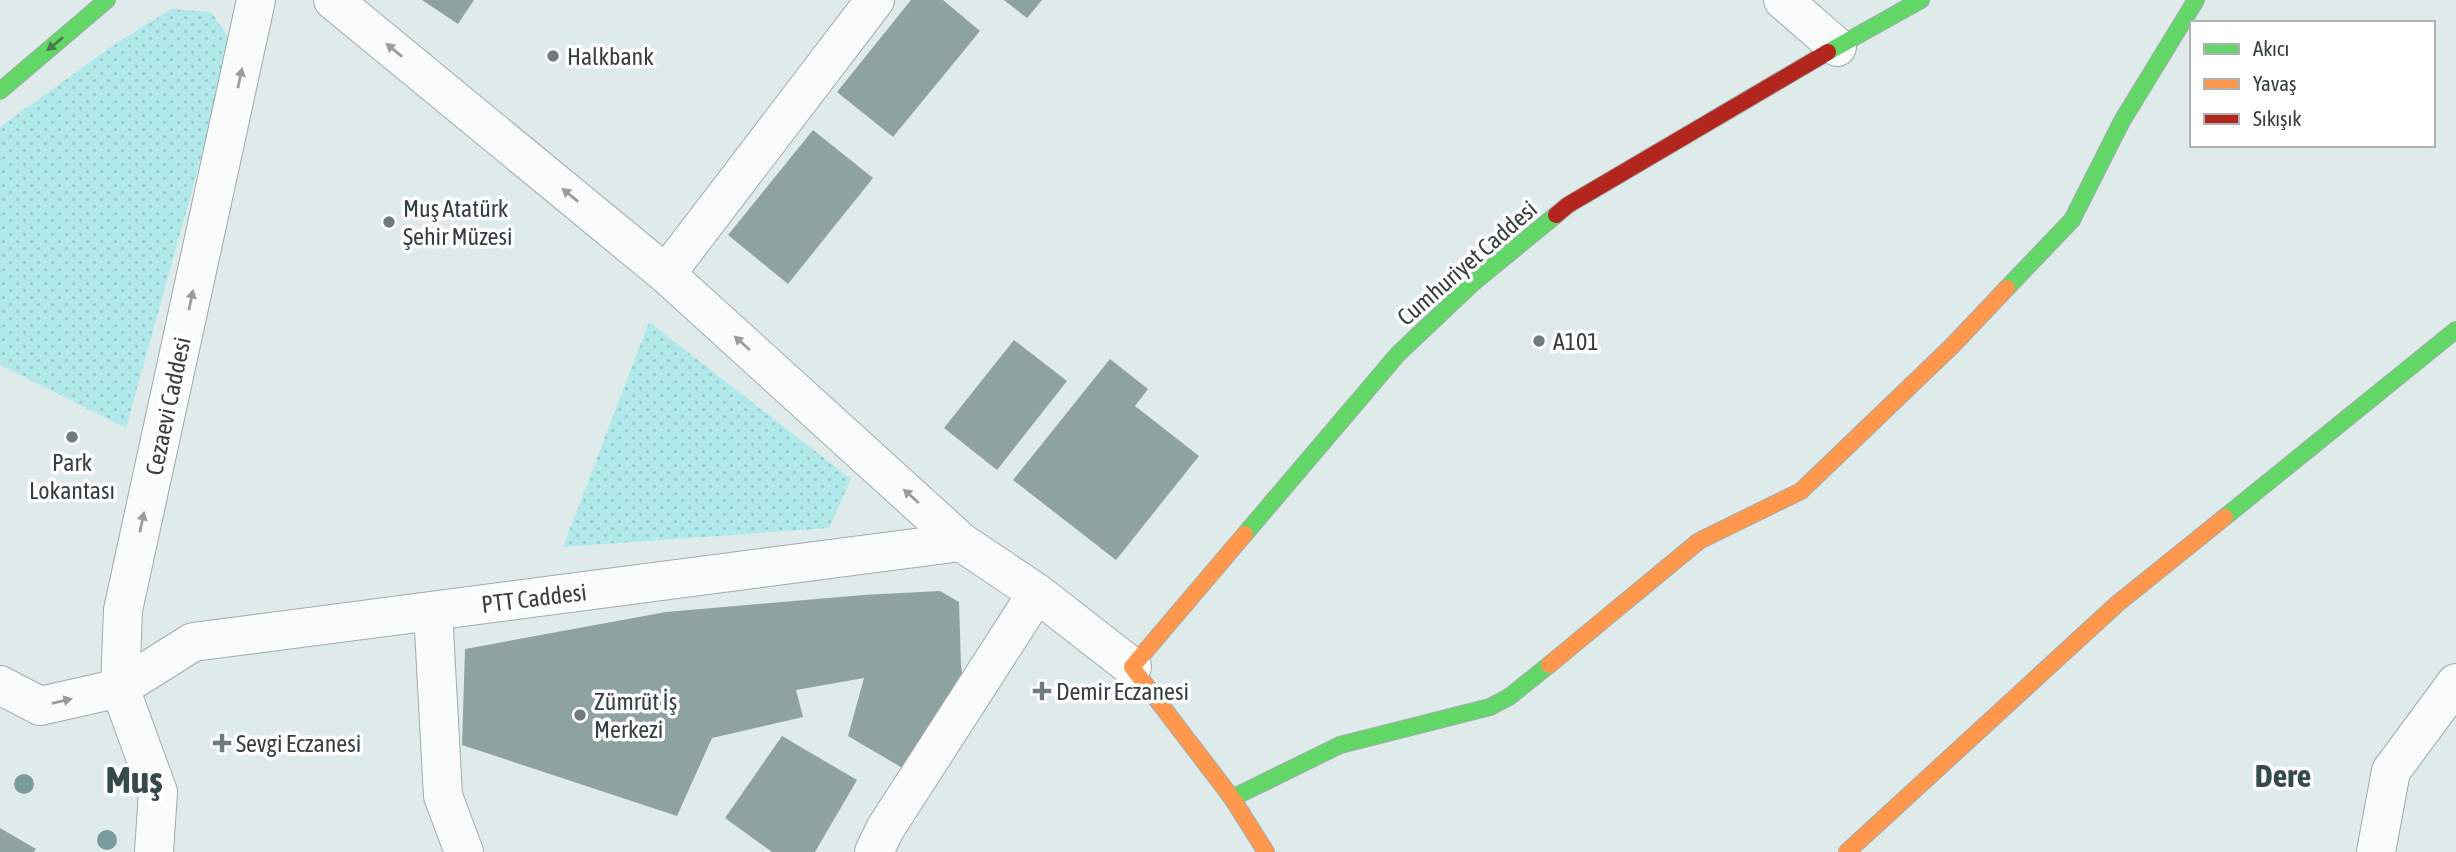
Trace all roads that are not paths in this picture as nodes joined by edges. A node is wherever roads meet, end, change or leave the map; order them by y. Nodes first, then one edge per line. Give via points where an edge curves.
1 (107, 0) edge
2 (256, 0) edge
3 (332, 0) edge
4 (875, 0) edge
5 (1783, 0) edge
6 (1921, 0) edge
7 (2196, 0) edge
8 (1836, 47) junction
9 (0, 91) edge
10 (666, 274) junction
11 (2456, 330) edge
12 (961, 542) junction
13 (1037, 593) junction
14 (433, 611) junction
15 (1132, 667) junction
16 (2456, 683) edge
17 (0, 685) edge
18 (120, 688) junction
19 (1232, 798) junction
20 (154, 852) edge
21 (464, 852) edge
22 (874, 852) edge
23 (1266, 852) edge
24 (1847, 852) edge
25 (2376, 852) edge

1 -> 9 street
18 -> 2 street, Cezaevi Caddesi via 123,610
10 -> 3 street
4 - 10 street
5 - 8 street
6 - 8 street, Cumhuriyet Caddesi
7 - 19 street via 2122,121 2072,220 1952,346 1801,491 1699,541 1509,697 1466,714 1340,746
8 - 15 street, Cumhuriyet Caddesi via 1568,205 1473,283 1398,354
12 -> 10 street
11 - 24 street via 2117,604
12 - 13 street
12 - 14 street, PTT Caddesi
13 - 15 street
13 - 22 street
14 - 18 street, PTT Caddesi via 193,642
14 - 21 street via 443,796
15 - 19 street
16 - 25 street via 2391,771
17 -> 18 street via 40,706
18 - 20 street via 158,792
19 - 23 street

